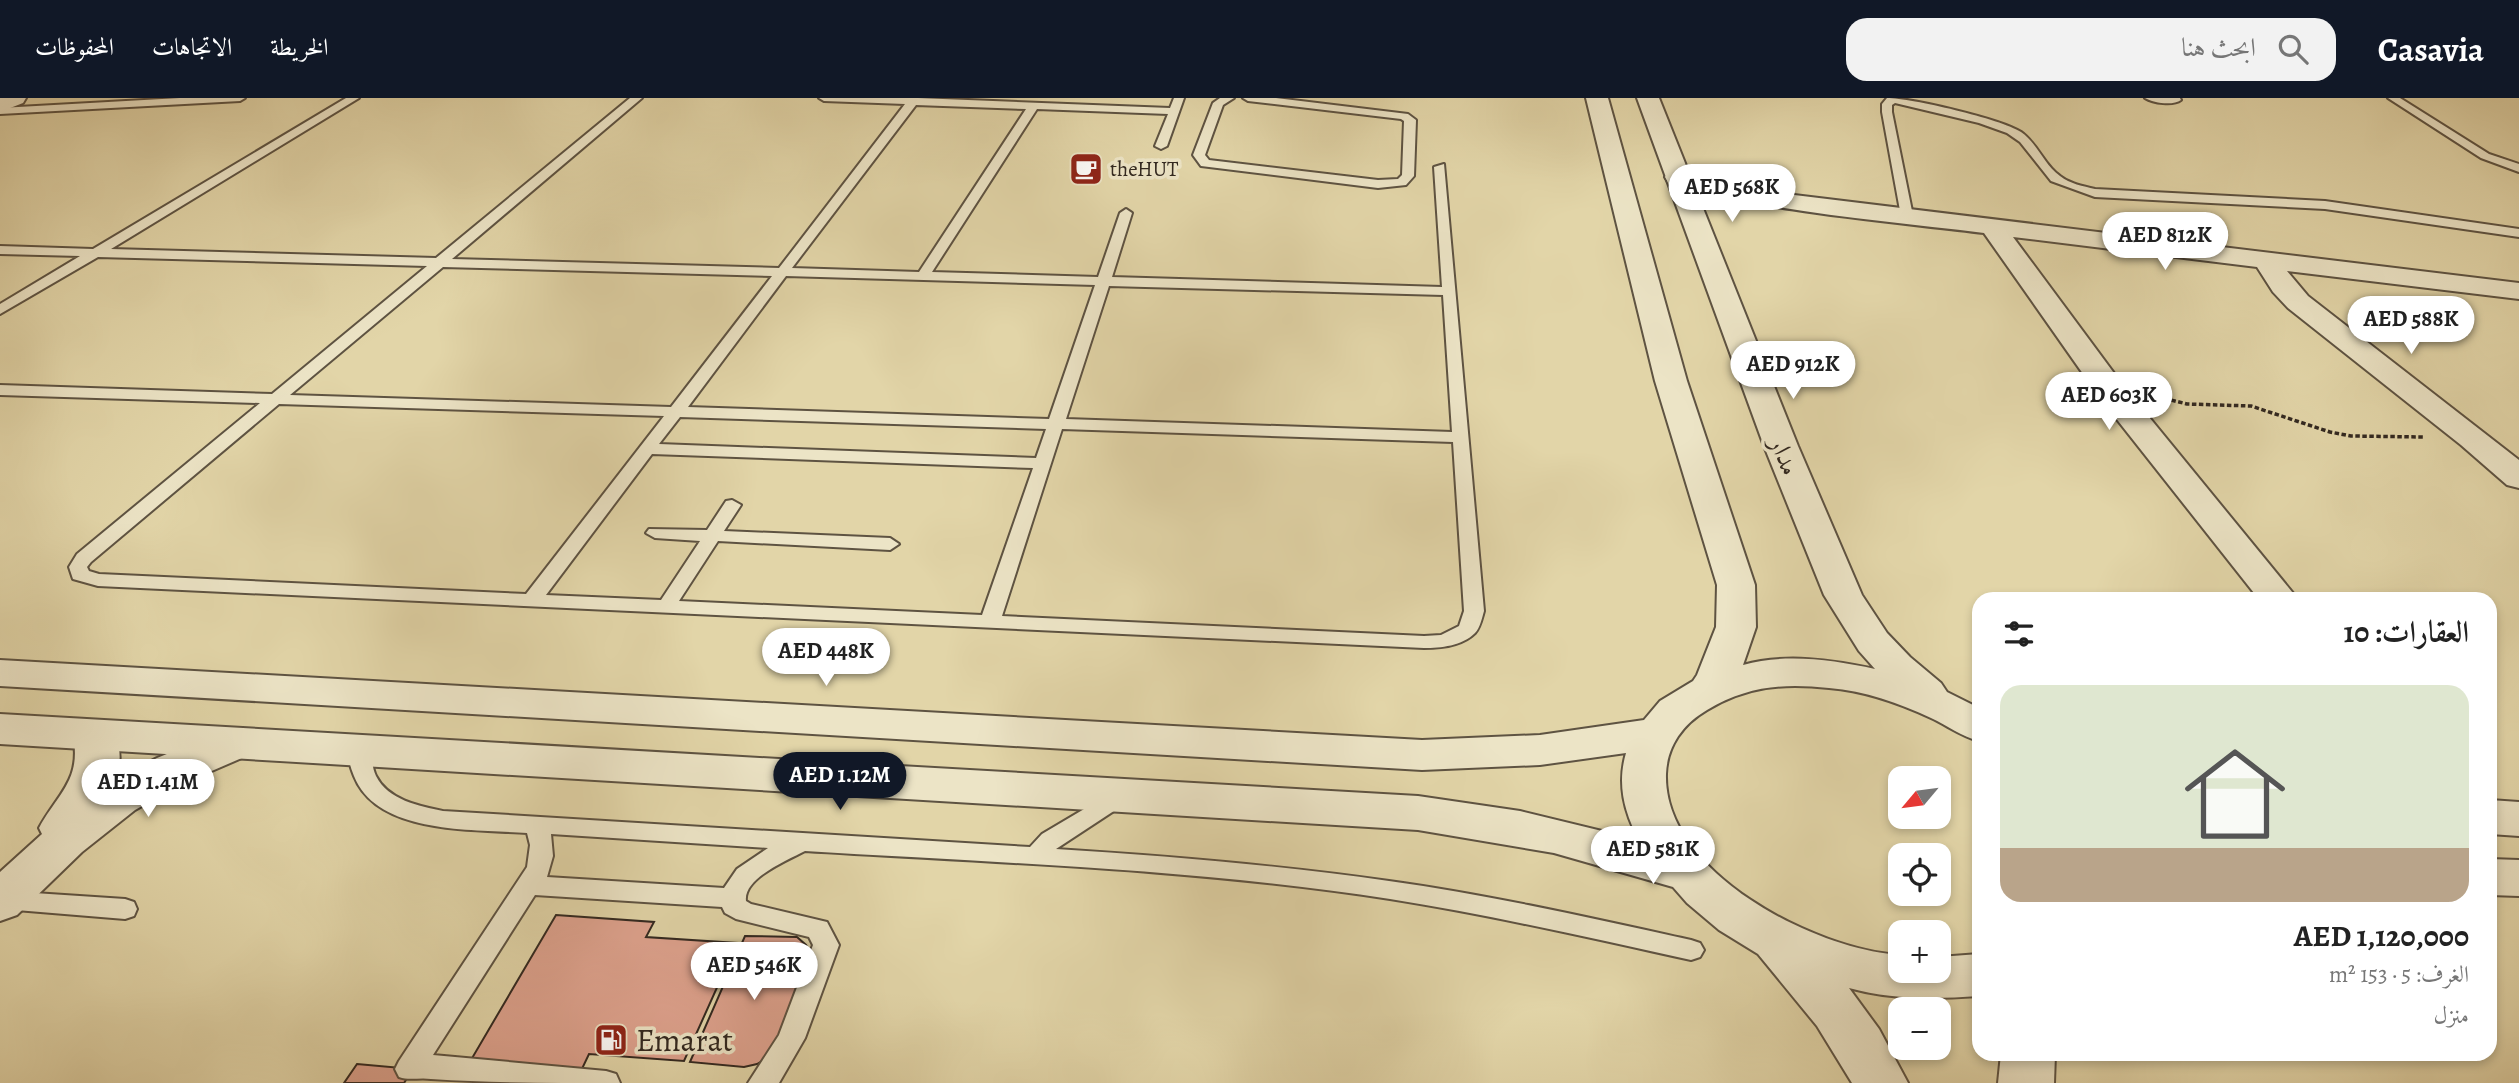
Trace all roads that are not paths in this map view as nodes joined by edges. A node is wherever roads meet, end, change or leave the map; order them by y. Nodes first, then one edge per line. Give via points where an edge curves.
1 (53, 98) edge
2 (240, 98) edge
3 (354, 98) edge
4 (637, 98) edge
5 (824, 98) edge
6 (1180, 98) edge
7 (1229, 98) edge
8 (1248, 98) edge
9 (1595, 98) edge
10 (1648, 98) edge
11 (2150, 98) edge
12 (2393, 98) edge
13 (1279, 99) edge
14 (1893, 99) edge
15 (914, 100) junction
16 (2176, 100) dead end
17 (23, 104) edge
18 (1034, 105) junction
19 (0, 108) edge
20 (1175, 111) junction
21 (0, 123) edge
22 (1161, 146) dead end
23 (1440, 167) dead end
24 (2519, 168) edge
25 (1677, 177) junction
26 (1761, 198) junction
27 (1694, 212) junction
28 (1126, 213) dead end
29 (1907, 216) junction
30 (1992, 226) junction
31 (2519, 233) edge
32 (0, 250) edge
33 (95, 253) junction
34 (2267, 261) junction
35 (439, 263) junction
36 (782, 272) junction
37 (923, 276) junction
38 (1102, 281) junction
39 (2519, 290) edge
40 (1449, 291) junction
41 (0, 310) edge
42 (0, 390) edge
43 (275, 399) junction
44 (676, 412) junction
45 (1056, 424) junction
46 (1460, 437) junction
47 (647, 449) junction
48 (1043, 463) junction
49 (2519, 478) edge
50 (732, 505) dead end
51 (655, 533) dead end
52 (712, 536) junction
53 (890, 544) dead end
54 (2273, 592) edge
55 (532, 600) junction
56 (666, 607) junction
57 (989, 622) junction
58 (0, 673) edge
59 (1710, 688) junction
60 (1960, 716) edge
61 (0, 729) edge
62 (1656, 732) junction
63 (95, 734) junction
64 (236, 743) junction
65 (359, 750) junction
66 (1119, 796) junction
67 (2497, 817) edge
68 (2519, 819) edge
69 (533, 824) junction
70 (805, 841) junction
71 (1037, 855) junction
72 (41, 862) junction
73 (1686, 873) junction
74 (2497, 877) edge
75 (2519, 878) edge
76 (529, 885) junction
77 (731, 898) junction
78 (1, 901) edge
79 (125, 909) dead end
80 (1765, 934) junction
81 (1691, 950) dead end
82 (1972, 975) edge
83 (2028, 1061) edge
84 (606, 1083) edge
85 (762, 1083) edge
86 (1880, 1083) edge
87 (2026, 1083) edge

1 - 17 lane
2 - 17 lane
3 - 33 lane
4 - 35 lane
5 - 15 lane
6 - 20 lane
7 - 13 lane via 1220,101 1215,111 1199,155 1205,163 1378,184 1406,179 1410,120 1404,116
8 - 13 lane
9 - 59 street via 1678,405 1736,585 1738,628
10 - 25 street, مدار
11 - 16 lane
12 - 24 lane via 2485,156
14 - 29 lane via 1886,112
14 - 31 lane via 2012,131 2030,144 2053,177 2095,193 2325,205
15 - 18 lane
15 - 36 lane
17 - 19 street
17 - 21 lane
18 - 20 lane
18 - 37 lane
20 - 22 lane
23 - 40 lane
25 - 26 street
25 - 27 street, مدار
26 - 27 street via 1723,202
26 - 29 street
27 - 60 street, مدار via 1781,446 1843,595 1873,642 1895,666
28 - 38 lane
29 - 30 street
30 - 34 street
30 - 54 street via 2111,391
32 - 33 lane
33 - 35 lane
33 - 41 lane
34 - 39 street
34 - 49 street via 2298,302
35 - 36 lane
35 - 43 lane
36 - 37 lane
36 - 44 lane
37 - 38 lane
38 - 40 lane
38 - 45 lane
40 - 46 lane
42 - 43 lane
43 - 44 lane
43 - 55 lane via 84,558 78,567 80,575 98,580
44 - 45 lane
44 - 47 lane
45 - 46 lane
45 - 48 lane
46 - 57 lane via 1474,611 1468,629 1454,638 1424,642
47 - 48 lane
47 - 55 lane
48 - 57 lane
50 - 52 lane
51 - 52 lane
52 - 53 lane
52 - 56 lane
55 - 56 lane
56 - 57 lane
58 - 62 street via 1422,755 1556,750
59 - 60 street via 1760,675 1818,674 1880,684
59 - 62 street via 1670,715
61 - 63 street
62 - 73 street via 1647,752 1646,797 1653,822
63 - 64 street
63 - 72 street via 99,761 88,793 48,845
64 - 65 street
64 - 72 street via 139,786
65 - 66 street
65 - 69 lane via 359,765 373,791 402,810 443,819
66 - 71 lane via 1050,840
66 - 73 street via 1471,819 1578,839
67 - 68 street
69 - 70 lane
69 - 76 lane via 541,835 543,851
70 - 71 lane
70 - 77 lane via 757,867 735,887
71 - 81 lane via 1197,867 1390,890
72 - 78 street
73 - 80 street
74 - 75 street
76 - 77 lane
76 - 84 lane via 410,1067
77 - 85 lane via 734,906 746,912 818,929 826,945 785,1049
78 - 79 lane
80 - 82 street via 1840,965 1879,974 1918,979
80 - 86 street via 1825,995
83 - 87 street

